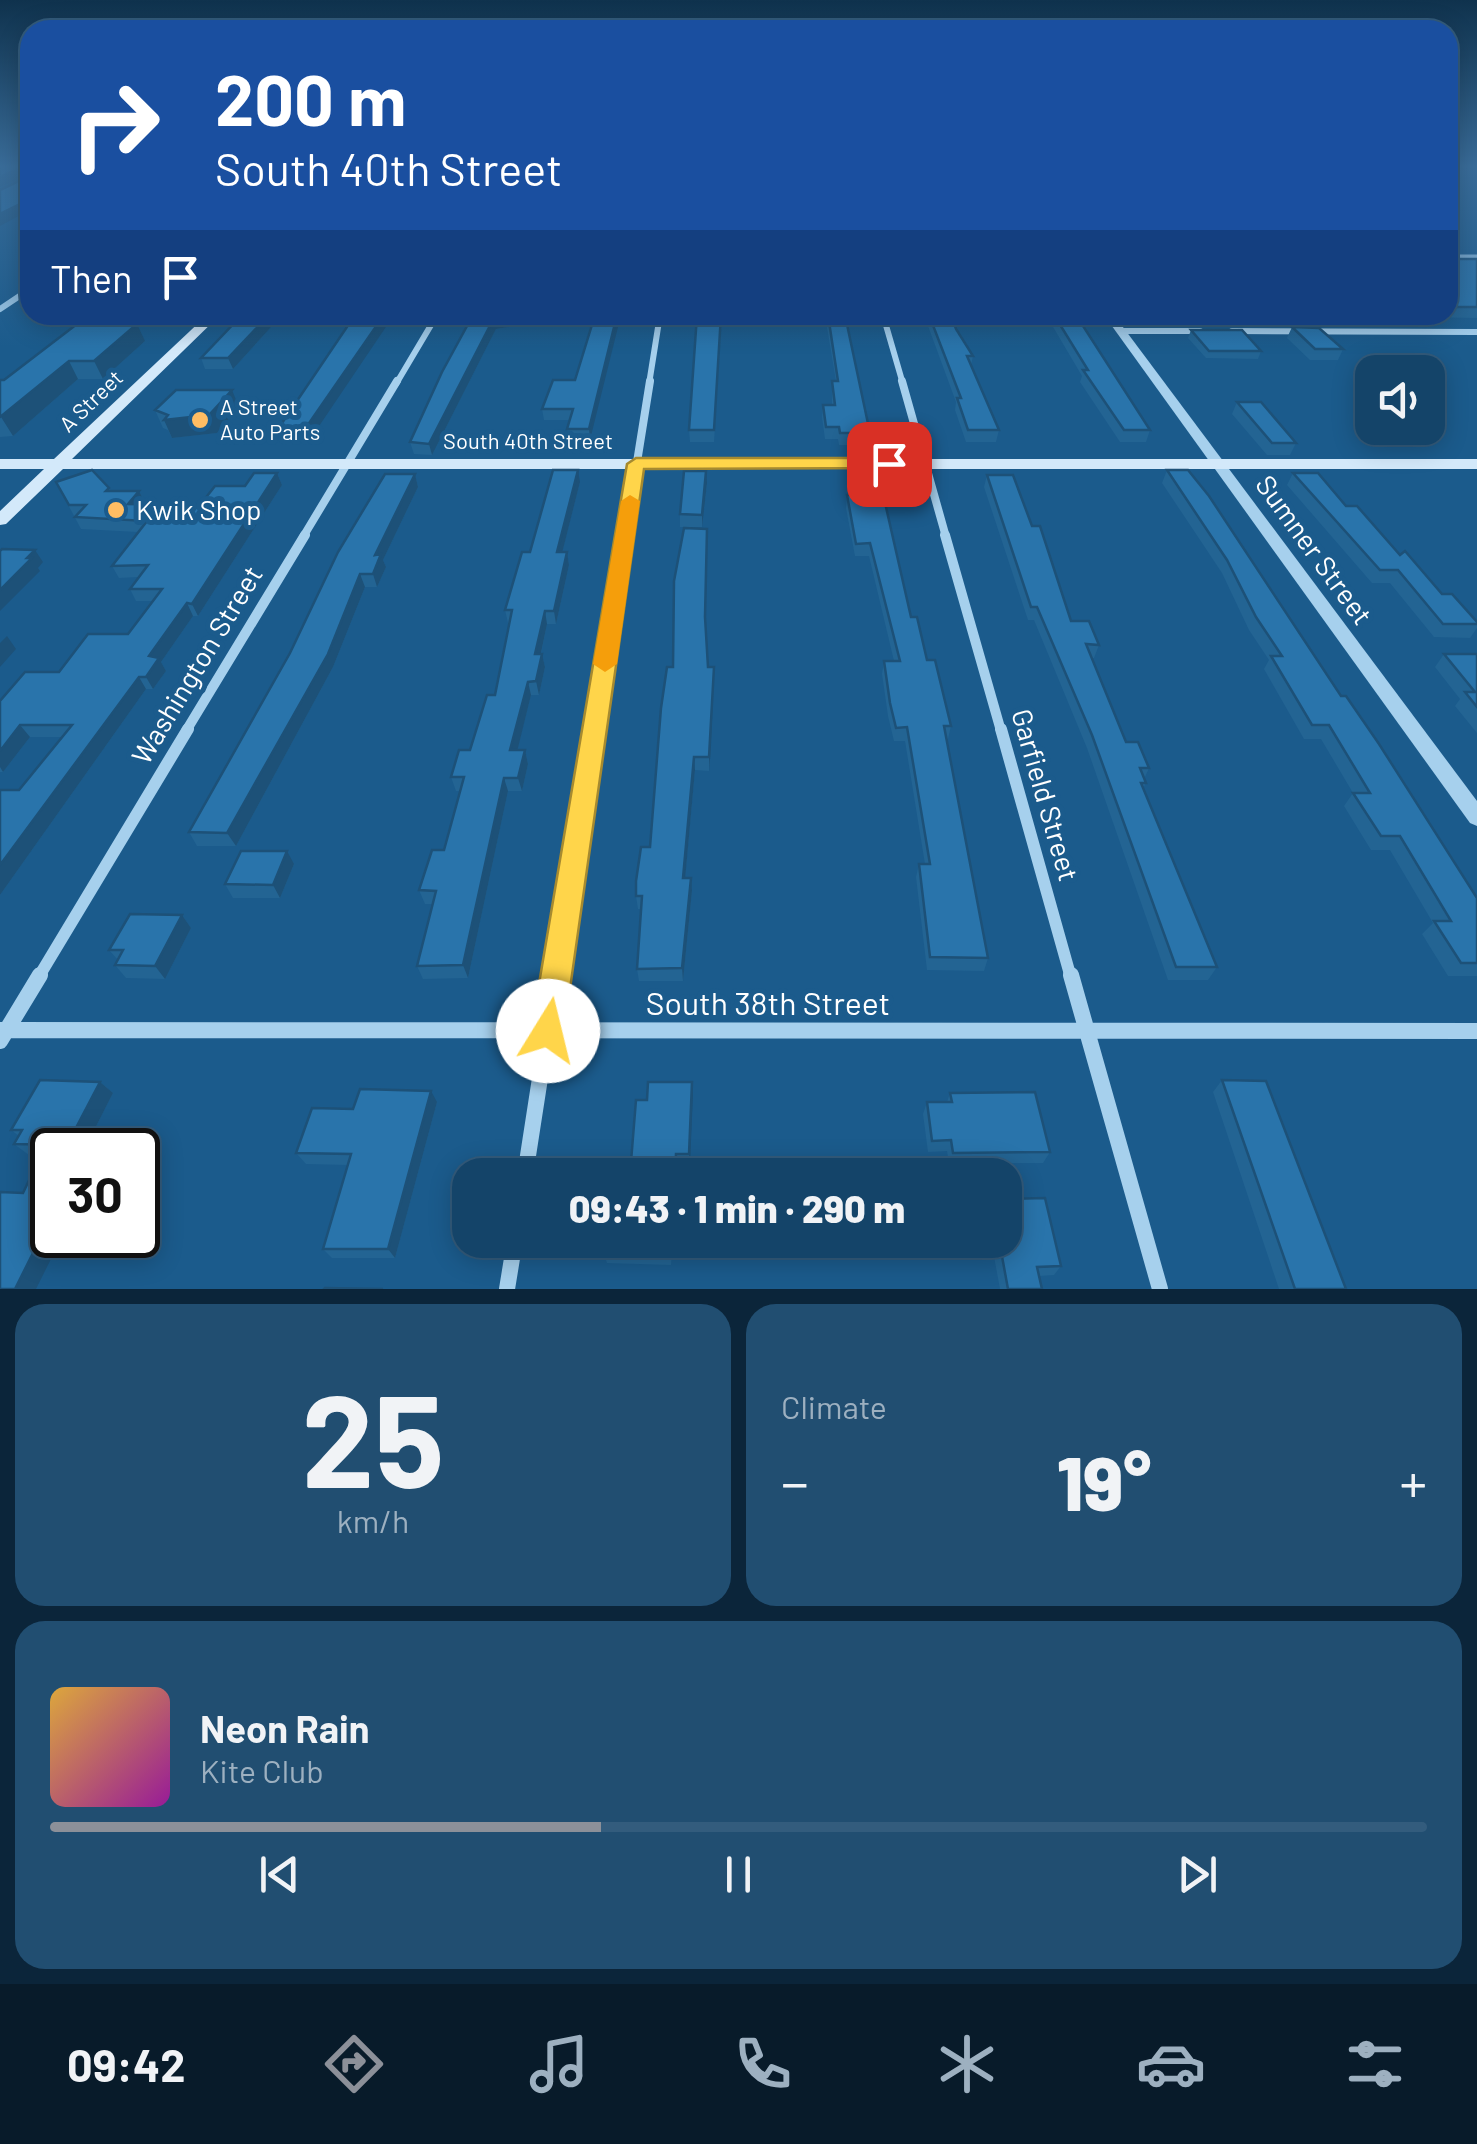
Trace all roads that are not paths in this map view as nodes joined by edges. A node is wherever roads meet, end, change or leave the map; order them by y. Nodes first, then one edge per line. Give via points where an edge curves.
1 (1458, 254) edge
2 (1458, 257) edge
3 (1462, 257) junction
4 (1477, 257) edge
5 (204, 325) edge
6 (431, 325) edge
7 (658, 325) edge
8 (886, 325) edge
9 (1116, 325) edge
10 (1120, 331) junction
11 (1477, 332) edge
12 (0, 464) edge
13 (58, 464) junction
14 (347, 464) junction
15 (636, 464) junction
16 (925, 464) junction
17 (1217, 464) junction
18 (1477, 464) edge
19 (0, 520) edge
20 (1477, 817) edge
21 (548, 1031) junction
22 (1087, 1031) junction
23 (1477, 1031) edge
24 (2, 1034) edge
25 (528, 1158) edge
26 (512, 1258) edge
27 (507, 1289) edge
28 (1160, 1289) edge

1 - 3 street
2 - 3 street
3 - 4 street
5 - 13 main road, A Street
6 - 14 street, Washington Street
7 - 15 street
8 - 16 street, Garfield Street
9 - 10 street, Sumner Street
10 - 11 street
10 - 17 street, Sumner Street
12 - 13 main road, South 40th Street
13 - 14 main road, South 40th Street
13 - 19 main road, A Street
14 - 15 main road, South 40th Street
14 - 24 street, Washington Street
15 - 16 main road, South 40th Street
15 - 21 street
16 - 17 main road, South 40th Street
16 - 22 street, Garfield Street
17 - 18 main road, South 40th Street
17 - 20 street, Sumner Street
21 - 22 street, South 38th Street
21 - 24 street, South 38th Street
21 - 25 street
22 - 23 street, South 38th Street
22 - 28 street, Garfield Street
26 - 27 street

